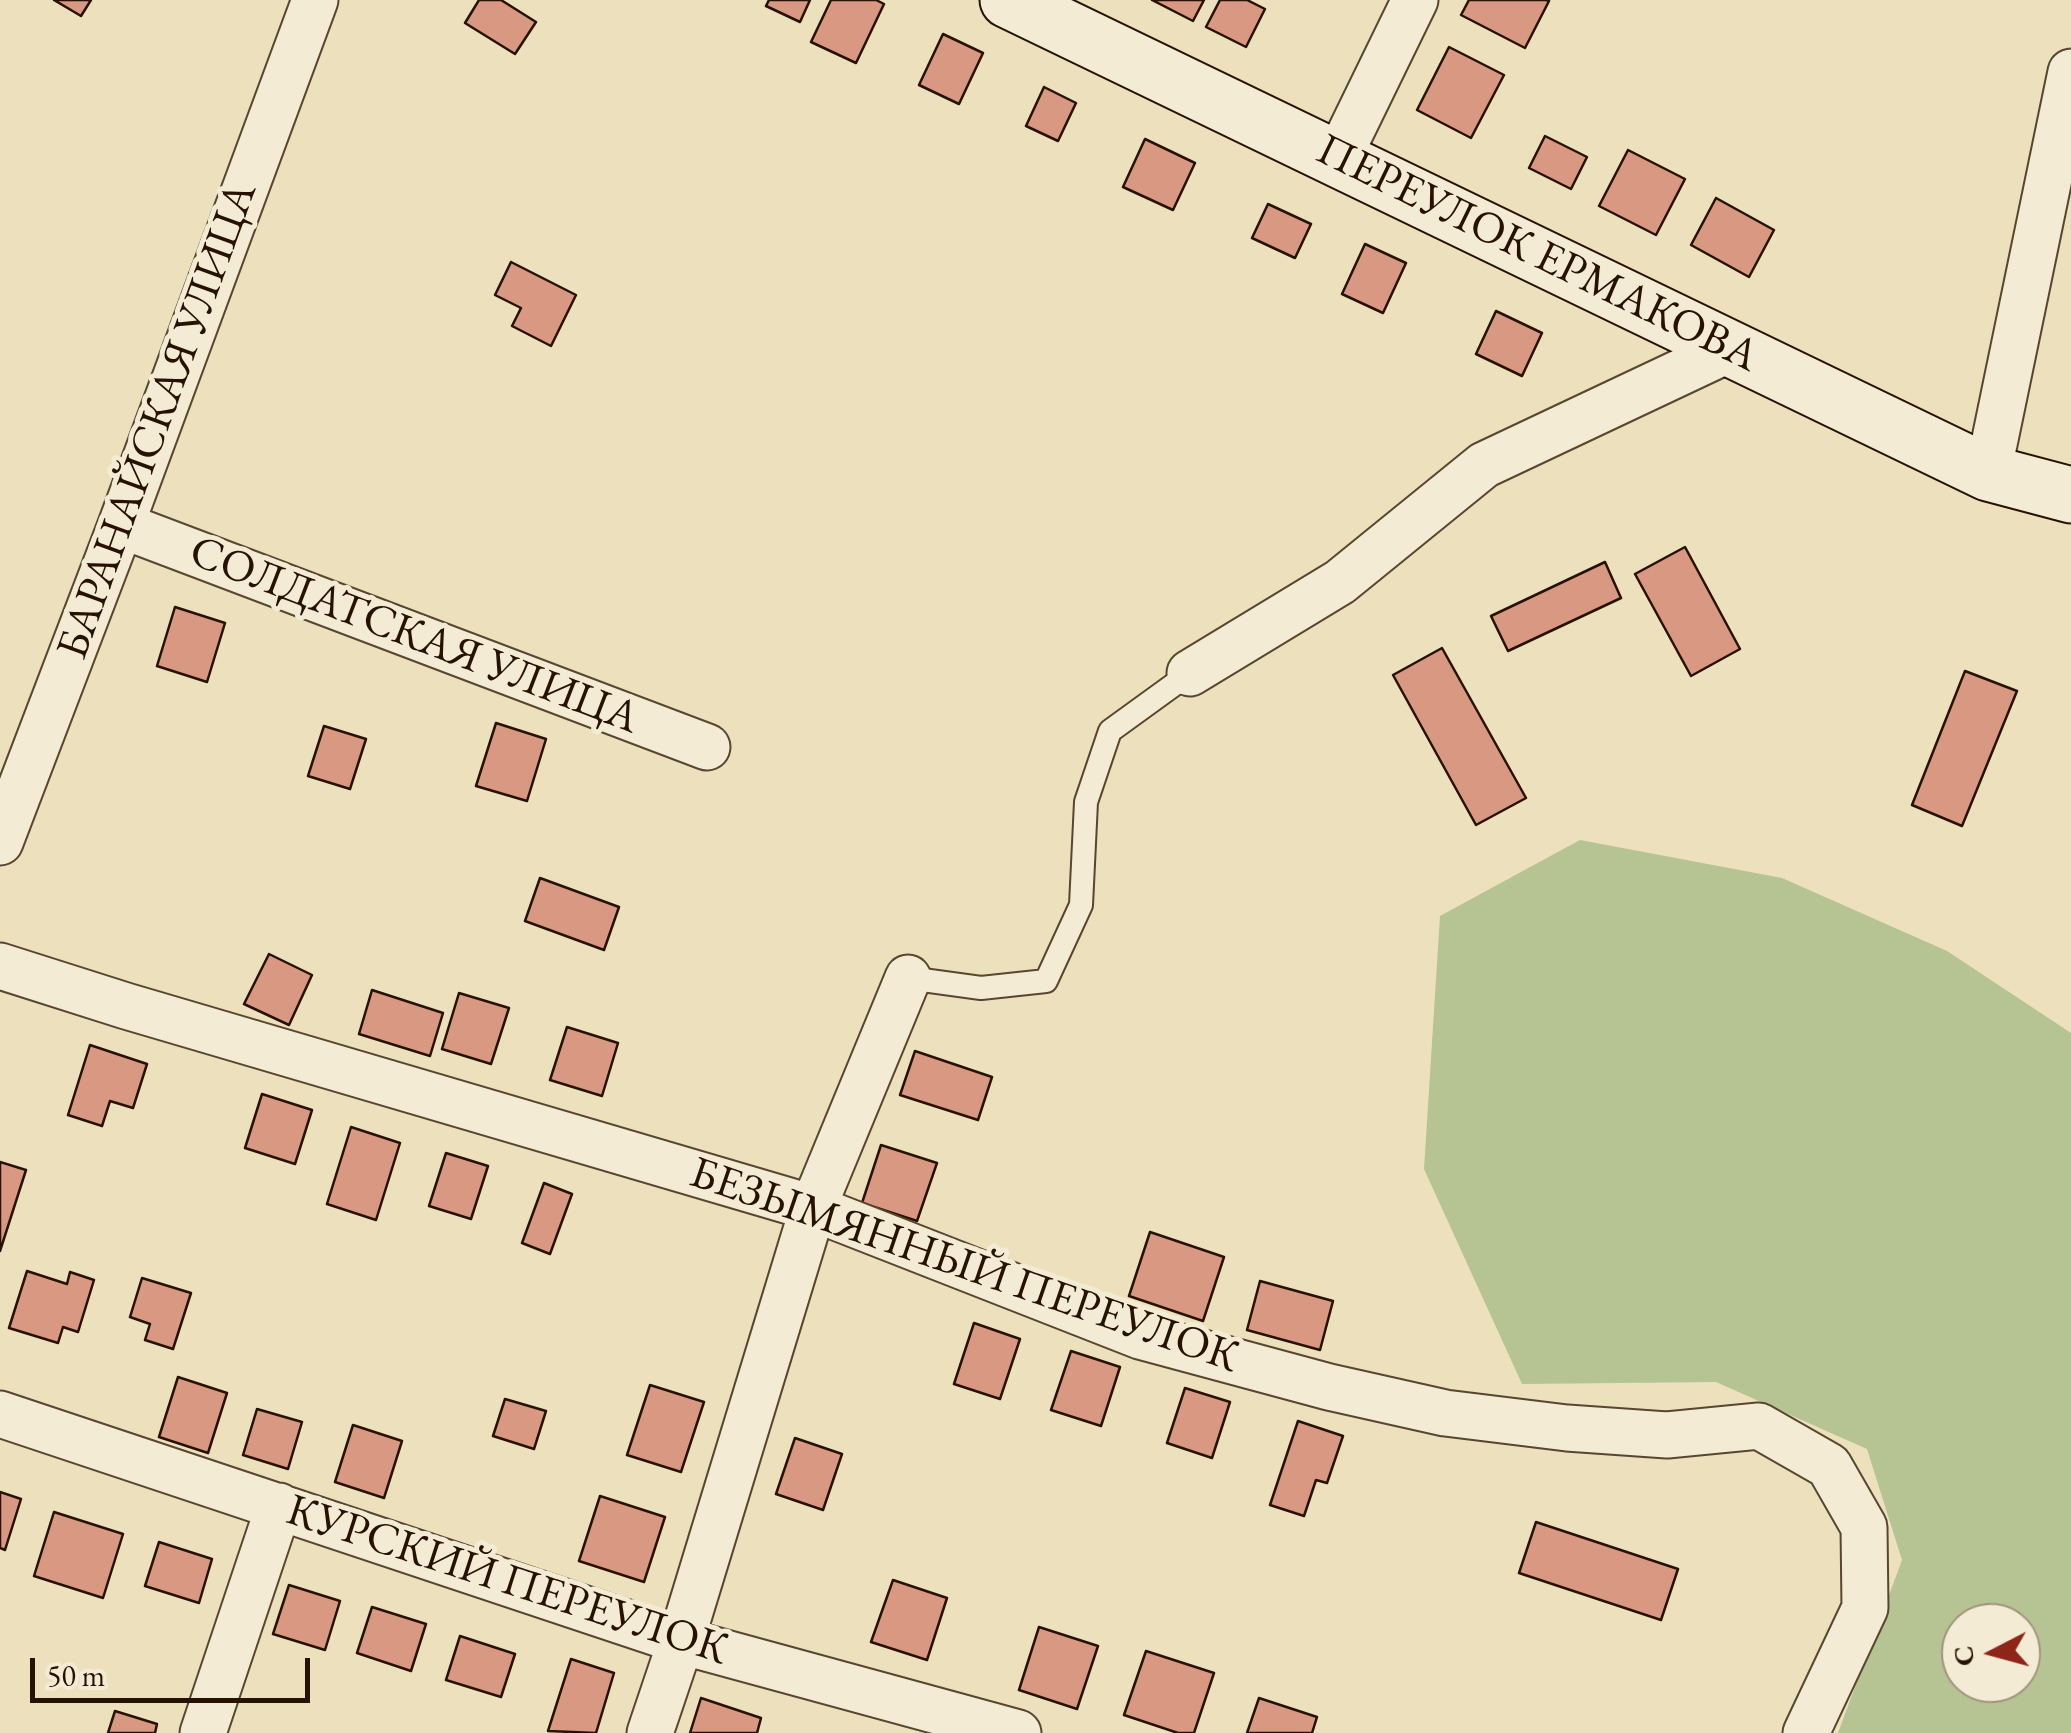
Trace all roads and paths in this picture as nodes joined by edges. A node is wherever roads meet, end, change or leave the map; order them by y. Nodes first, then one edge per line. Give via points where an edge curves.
1 (315, 0) edge
2 (1008, 0) edge
3 (1415, 0) edge
4 (2071, 72) edge
5 (1338, 158) junction
6 (1732, 348) junction
7 (1988, 473) junction
8 (2071, 495) edge
9 (121, 525) junction
10 (1190, 673) joint
11 (707, 747) dead end
12 (0, 842) edge
13 (0, 966) edge
14 (908, 978) joint
15 (813, 1208) junction
16 (0, 1414) edge
17 (279, 1506) junction
18 (681, 1641) junction
19 (204, 1733) edge
20 (650, 1733) edge
21 (1018, 1733) edge
22 (1806, 1733) edge

1 - 9 street, БАРАНАЙСКАЯ УЛИЦА
2 - 5 street, ПЕРЕУЛОК ЕРМАКОВА
3 - 5 street
4 - 7 street
5 - 6 street, ПЕРЕУЛОК ЕРМАКОВА
6 - 7 street, ПЕРЕУЛОК ЕРМАКОВА
6 - 10 street via 1484,465 1340,582
7 - 8 street, ПЕРЕУЛОК ЕРМАКОВА
9 - 11 street, СОЛДАТСКАЯ УЛИЦА
9 - 12 street, БАРАНАЙСКАЯ УЛИЦА
10 - 14 lane via 1110,731 1086,802 1080,905 1046,981 980,988
13 - 15 street, БЕЗЫМЯННЫЙ ПЕРЕУЛОК
14 - 15 street
15 - 18 street
15 - 22 street, БЕЗЫМЯННЫЙ ПЕРЕУЛОК via 1140,1336 1328,1387 1445,1413 1567,1428 1668,1436 1760,1426 1829,1466 1864,1528 1865,1608
16 - 17 street, КУРСКИЙ ПЕРЕУЛОК
17 - 18 street, КУРСКИЙ ПЕРЕУЛОК
17 - 19 street
18 - 20 street
18 - 21 street, КУРСКИЙ ПЕРЕУЛОК

